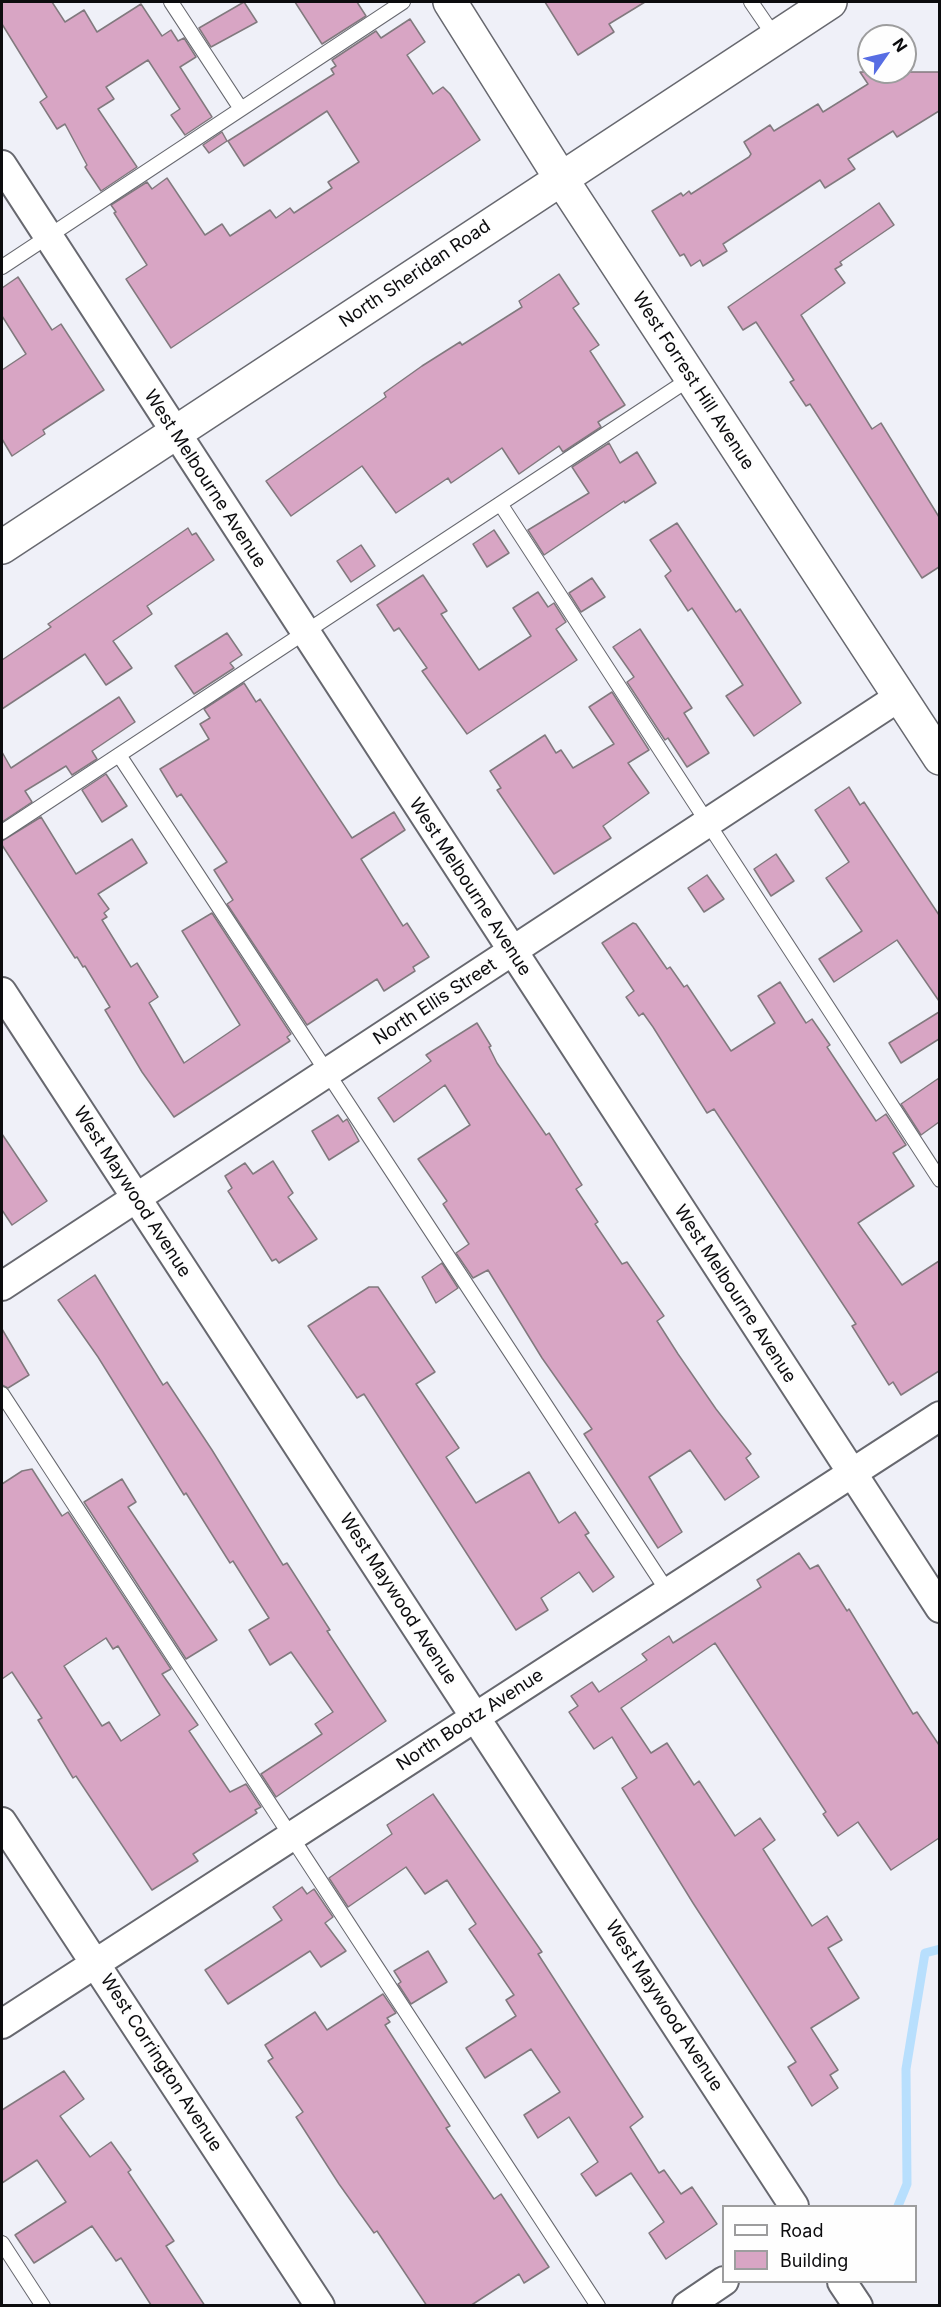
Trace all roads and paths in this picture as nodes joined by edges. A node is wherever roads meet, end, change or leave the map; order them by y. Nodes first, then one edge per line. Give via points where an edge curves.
1 (171, 2) edge
2 (404, 2) edge
3 (450, 2) edge
4 (752, 2) edge
5 (830, 2) edge
6 (775, 37) junction
7 (240, 109) junction
8 (2, 165) edge
9 (561, 177) junction
10 (48, 237) junction
11 (2, 267) edge
12 (691, 378) junction
13 (175, 434) junction
14 (501, 505) junction
15 (2, 547) edge
16 (305, 634) junction
17 (899, 697) junction
18 (119, 755) junction
19 (939, 758) edge
20 (706, 824) junction
21 (2, 832) edge
22 (512, 951) junction
23 (2, 992) edge
24 (328, 1072) junction
25 (939, 1180) edge
26 (136, 1199) junction
27 (2, 1286) edge
28 (2, 1394) edge
29 (939, 1416) edge
30 (852, 1473) junction
31 (668, 1592) junction
32 (939, 1608) edge
33 (476, 1717) junction
34 (2, 1822) edge
35 (290, 1836) junction
36 (95, 1963) junction
37 (2, 2024) edge
38 (793, 2205) edge
39 (2, 2243) edge
40 (722, 2282) edge
41 (843, 2283) edge
42 (43, 2306) edge
43 (320, 2306) edge
44 (598, 2306) edge
45 (687, 2306) edge
46 (858, 2306) edge

1 - 7 lane
2 - 7 lane
3 - 9 main road, West Forrest Hill Avenue
4 - 6 lane
5 - 6 main road, North Sheridan Road
6 - 9 main road, North Sheridan Road
7 - 10 lane
8 - 10 street, West Melbourne Avenue
9 - 12 main road, West Forrest Hill Avenue
9 - 13 main road, North Sheridan Road
10 - 11 lane
10 - 13 street, West Melbourne Avenue
12 - 14 lane
12 - 17 main road, West Forrest Hill Avenue
13 - 15 main road, North Sheridan Road
13 - 16 street, West Melbourne Avenue
14 - 16 lane
14 - 20 lane
16 - 18 lane
16 - 22 street, West Melbourne Avenue
17 - 19 main road, West Forrest Hill Avenue
17 - 20 street, North Ellis Street
18 - 21 lane
18 - 24 lane
20 - 22 street, North Ellis Street
20 - 25 lane
22 - 24 street, North Ellis Street
22 - 30 street, West Melbourne Avenue
23 - 26 street, West Maywood Avenue
24 - 26 street, North Ellis Street
24 - 31 lane
26 - 27 street, North Ellis Street
26 - 33 street, West Maywood Avenue
28 - 35 lane
29 - 30 street, North Bootz Avenue
30 - 31 street, North Bootz Avenue
30 - 32 street, West Melbourne Avenue
31 - 33 street, North Bootz Avenue
33 - 35 street, North Bootz Avenue
33 - 38 street, West Maywood Avenue
34 - 36 street, West Corrington Avenue
35 - 36 street, North Bootz Avenue
35 - 44 lane
36 - 37 street, North Bootz Avenue
36 - 43 street, West Corrington Avenue
39 - 42 lane
40 - 45 street
41 - 46 street

